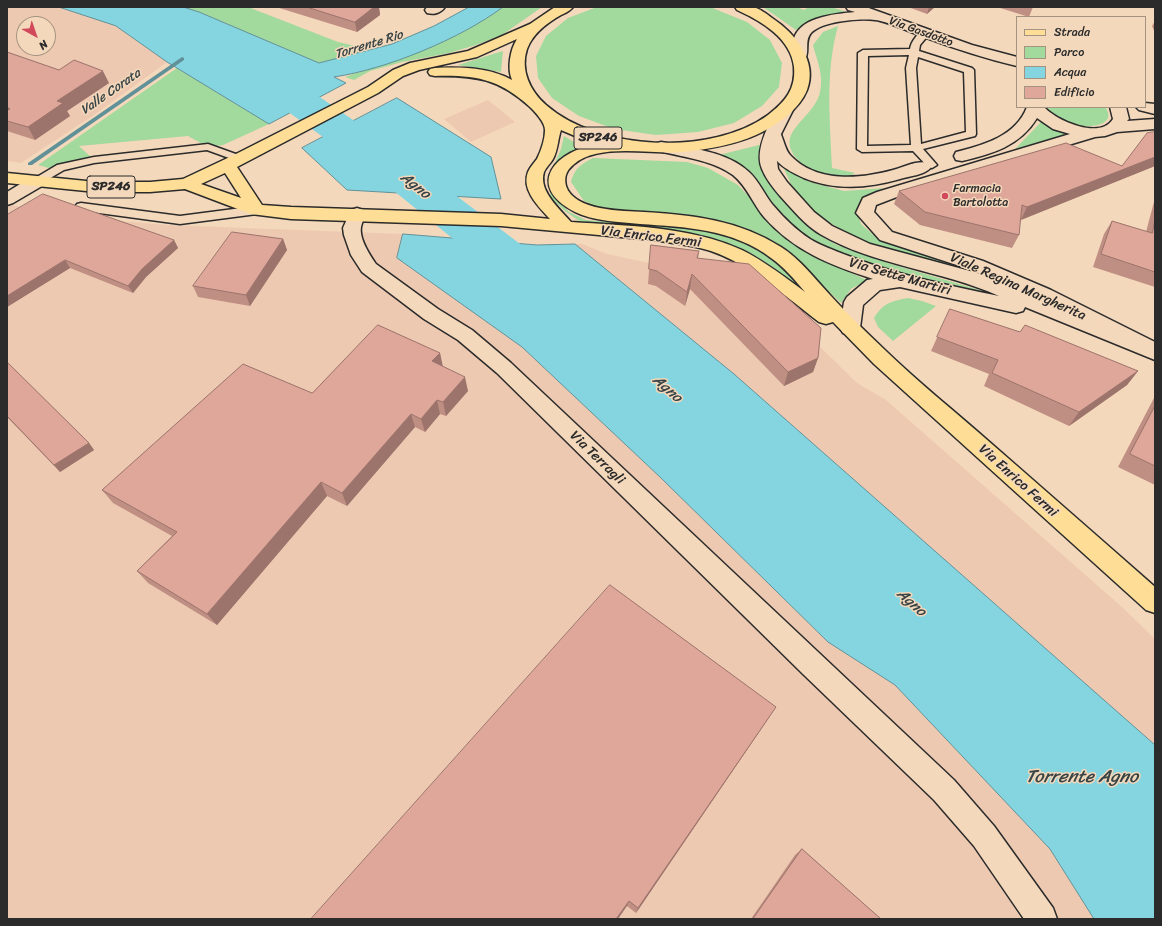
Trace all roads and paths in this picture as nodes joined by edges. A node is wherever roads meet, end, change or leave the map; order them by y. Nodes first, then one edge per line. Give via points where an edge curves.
1 (566, 7) edge
2 (742, 7) edge
3 (853, 7) edge
4 (878, 16) junction
5 (534, 27) junction
6 (925, 33) junction
7 (913, 52) junction
8 (800, 56) junction
9 (1014, 68) edge
10 (373, 90) junction
11 (538, 106) junction
12 (1035, 108) edge
13 (1118, 108) edge
14 (785, 110) junction
15 (1155, 124) edge
16 (1115, 127) junction
17 (1090, 132) junction
18 (773, 134) junction
19 (632, 145) junction
20 (661, 147) junction
21 (916, 148) junction
22 (234, 162) junction
23 (932, 165) junction
24 (7, 178) edge
25 (36, 182) junction
26 (186, 184) junction
27 (541, 198) junction
28 (7, 199) edge
29 (81, 207) edge
30 (257, 210) junction
31 (362, 214) junction
32 (501, 220) junction
33 (566, 227) junction
34 (901, 280) junction
35 (1058, 314) junction
36 (850, 328) junction
37 (1155, 352) edge
38 (881, 359) junction
39 (1155, 602) edge
40 (1042, 919) edge

1 - 5 main road, SP246 via 552,13
2 - 8 main road, SP246 via 775,25 790,40
3 - 4 street, Via Gasdotto
4 - 6 street, Via Gasdotto
4 - 8 street via 828,20 810,27 801,36
5 - 10 main road, SP246 via 472,54 415,66 398,73
5 - 11 main road, SP246 via 519,50 518,76
6 - 7 lane via 915,45
6 - 9 street, Via Gasdotto
7 - 21 lane via 911,68
7 - 21 lane via 969,70 971,134
7 - 21 lane via 863,53 862,149
8 - 14 main road, SP246 via 800,89
10 - 11 main road, SP246 via 430,72 459,70 505,82
10 - 22 main road
11 - 19 main road, SP246 via 561,123 582,133
11 - 27 main road via 553,128 545,159 536,172 536,185
12 - 17 street via 1057,125
12 - 23 street via 1020,130 1009,139 985,150
13 - 16 street via 1120,121
14 - 18 street, Via Sette Martiri
14 - 20 main road, SP246 via 763,126 734,138 699,145
15 - 16 street
16 - 17 street
17 - 37 street, Viale Regina Margherita via 891,192 869,202 865,213 886,236 976,265 1044,295
18 - 23 street via 783,157 794,167 828,181 851,183 880,179
18 - 35 street, Via Sette Martiri via 768,153 770,169 781,186 808,216 826,230 864,248 985,282
19 - 20 main road, SP246
19 - 36 main road, Via Enrico Fermi via 588,150 571,158 557,174 558,187 567,200 583,209 611,216 689,221 719,226 750,238 777,253
20 - 34 street, Via Sette Martiri via 703,157 739,172 766,208 784,227 809,246 859,268
21 - 23 lane
22 - 25 lane via 208,147 102,159 61,167
22 - 26 main road, SP246
22 - 30 main road
24 - 25 main road, SP246
25 - 26 main road, SP246 via 96,187
25 - 28 street
26 - 30 main road
27 - 32 main road via 533,209 524,214
27 - 33 main road
29 - 30 lane via 180,220
30 - 31 main road
31 - 32 main road
31 - 40 street, Via Terragli via 352,228 360,254 369,268 431,314 465,334 504,368 944,790 984,836
32 - 33 main road, Via Enrico Fermi
33 - 38 main road, Via Enrico Fermi via 701,242 735,254 776,280
34 - 35 street, Via Sette Martiri
34 - 36 street via 874,285 854,302
35 - 37 street, Via Sette Martiri
36 - 38 main road, Via Enrico Fermi
38 - 39 main road, Via Enrico Fermi

